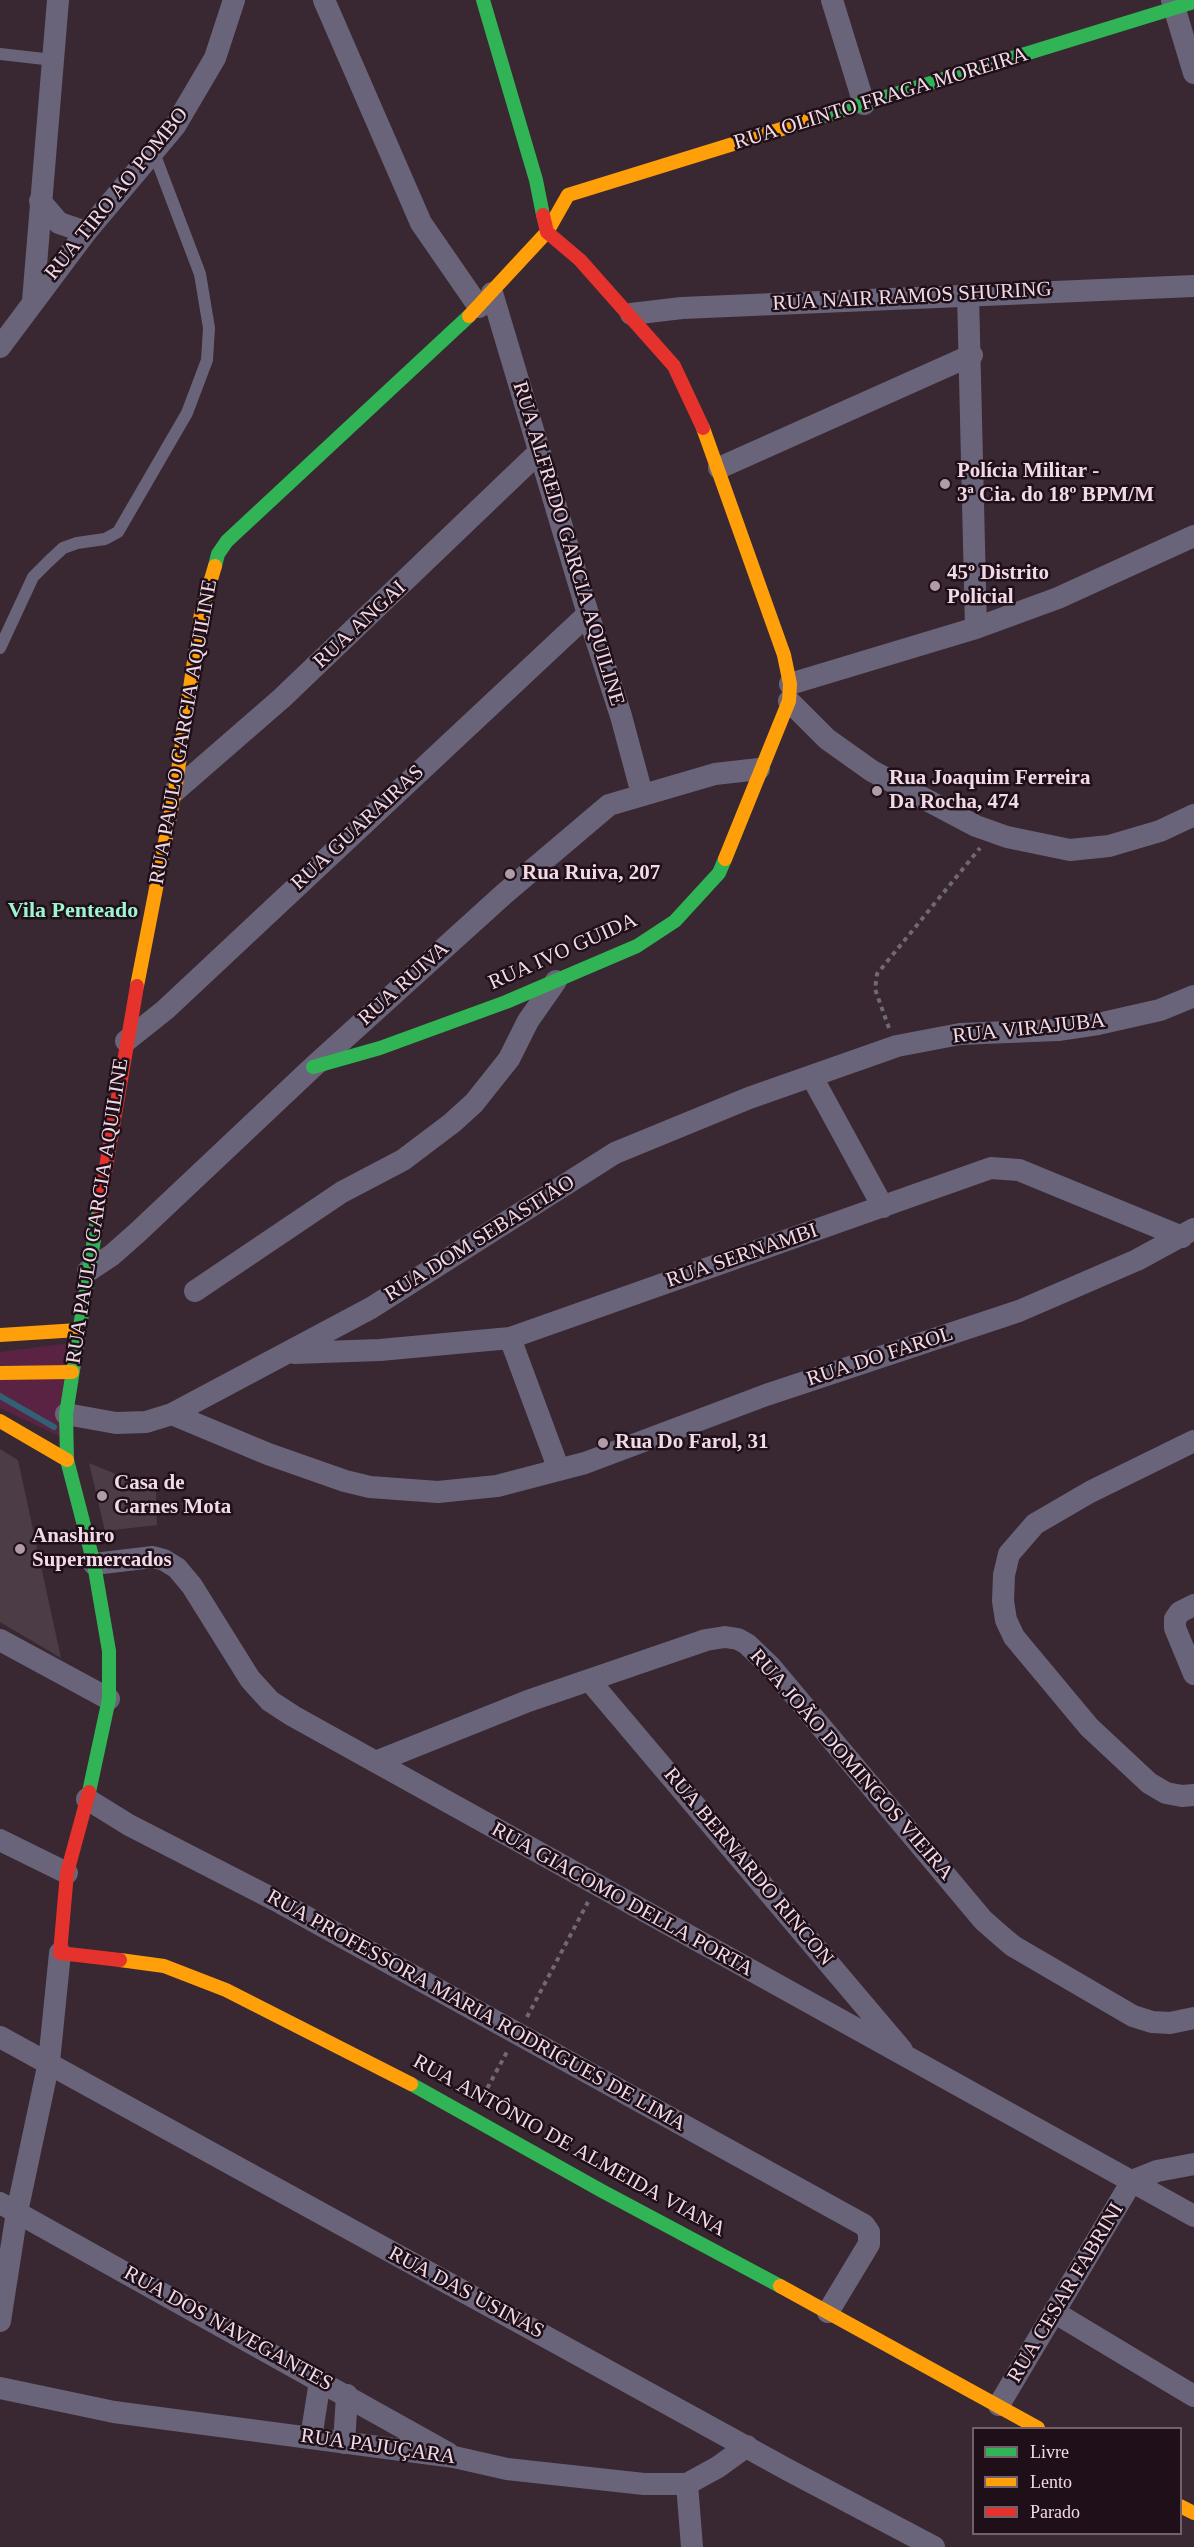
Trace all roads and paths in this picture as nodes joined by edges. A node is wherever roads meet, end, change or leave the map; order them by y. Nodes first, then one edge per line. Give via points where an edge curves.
1 (58, 0) edge
2 (234, 0) edge
3 (324, 0) edge
4 (483, 0) edge
5 (831, 0) edge
6 (1180, 3) edge
7 (0, 54) edge
8 (53, 60) junction
9 (1194, 73) edge
10 (864, 104) junction
11 (154, 153) junction
12 (536, 180) junction
13 (568, 195) junction
14 (40, 201) junction
15 (86, 232) junction
16 (547, 232) junction
17 (1194, 286) edge
18 (968, 294) junction
19 (486, 300) junction
20 (33, 301) junction
21 (631, 314) junction
22 (0, 347) edge
23 (972, 355) junction
24 (539, 452) junction
25 (719, 468) junction
26 (1194, 536) edge
27 (588, 614) junction
28 (976, 628) junction
29 (0, 648) edge
30 (789, 692) junction
31 (759, 769) junction
32 (175, 791) junction
33 (642, 794) junction
34 (1194, 815) edge
35 (995, 831) junction
36 (556, 980) junction
37 (1194, 996) edge
38 (126, 1041) junction
39 (897, 1046) junction
40 (313, 1067) junction
41 (812, 1077) junction
42 (883, 1207) junction
43 (1188, 1233) edge
44 (88, 1271) junction
45 (195, 1291) dead end
46 (78, 1330) junction
47 (0, 1335) edge
48 (510, 1338) junction
49 (289, 1353) junction
50 (0, 1372) edge
51 (72, 1372) junction
52 (66, 1414) junction
53 (172, 1414) junction
54 (0, 1421) edge
55 (1194, 1441) edge
56 (67, 1460) junction
57 (559, 1470) junction
58 (94, 1564) junction
59 (1194, 1605) edge
60 (0, 1640) edge
61 (1194, 1674) edge
62 (589, 1680) junction
63 (109, 1699) junction
64 (378, 1761) junction
65 (1194, 1796) edge
66 (87, 1799) junction
67 (0, 1840) edge
68 (67, 1873) junction
69 (596, 1886) junction
70 (60, 1953) junction
71 (1194, 2018) edge
72 (517, 2034) junction
73 (0, 2037) edge
74 (906, 2055) junction
75 (49, 2062) junction
76 (472, 2116) junction
77 (1194, 2164) edge
78 (1132, 2181) junction
79 (8, 2207) edge
80 (1194, 2216) edge
81 (828, 2312) junction
82 (1054, 2312) junction
83 (0, 2321) edge
84 (320, 2381) junction
85 (0, 2388) edge
86 (347, 2395) junction
87 (1194, 2396) edge
88 (999, 2405) junction
89 (1036, 2427) edge
90 (311, 2438) junction
91 (344, 2444) junction
92 (747, 2446) junction
93 (454, 2457) junction
94 (687, 2484) junction
95 (692, 2547) edge
96 (934, 2547) edge

1 - 8 street
2 - 11 street, RUA TIRO AO POMBO via 215,58 200,87
3 - 19 street, RUA ALFREDO GARCIA AQUILINE via 421,223
4 - 12 street
5 - 10 street
6 - 9 street
6 - 10 street, RUA OLINTO FRAGA MOREIRA
7 - 8 lane
8 - 14 street
10 - 13 street, RUA OLINTO FRAGA MOREIRA
11 - 15 street, RUA TIRO AO POMBO
11 - 29 lane via 200,274 209,328 207,360 187,413 118,532 105,539 63,548 48,562 33,578
12 - 13 street
12 - 16 street
13 - 16 street
14 - 15 street via 59,223
14 - 20 street
15 - 20 street, RUA TIRO AO POMBO
16 - 19 street, RUA PAULO GARCIA AQUILINE
16 - 21 street via 580,260
17 - 18 street, RUA NAIR RAMOS SHURING
18 - 21 street, RUA NAIR RAMOS SHURING
18 - 23 street
19 - 24 street, RUA ALFREDO GARCIA AQUILINE
19 - 32 street, RUA PAULO GARCIA AQUILINE via 227,541 218,554 201,613
20 - 22 street, RUA TIRO AO POMBO
21 - 25 street via 674,366
23 - 25 street
23 - 28 street
24 - 27 street, RUA ALFREDO GARCIA AQUILINE
24 - 32 street, RUA ANGAI via 291,690
25 - 30 street via 784,655
26 - 28 street via 1058,598
27 - 33 street, RUA ALFREDO GARCIA AQUILINE
27 - 38 street, RUA GUARAIRAS via 165,1010
28 - 30 street
30 - 31 street, RUA IVO GUIDA
30 - 35 street via 827,739 873,771 976,826
31 - 33 street, RUA RUIVA via 715,774
31 - 36 street, RUA IVO GUIDA via 719,873 700,896 675,921 637,946
32 - 38 street, RUA PAULO GARCIA AQUILINE
33 - 40 street, RUA RUIVA via 609,805
34 - 35 street via 1160,831 1109,846 1070,850
35 - 39 path via 877,974 875,988
36 - 40 street, RUA IVO GUIDA via 380,1048
36 - 45 street via 528,1021 509,1059 474,1103 452,1123 403,1160 342,1192
37 - 39 street, RUA VIRAJUBA via 1160,1010 1098,1024 1058,1030 960,1034
38 - 44 street, RUA PAULO GARCIA AQUILINE
39 - 41 street, RUA DOM SEBASTIÃO
40 - 44 street, RUA RUIVA via 138,1232
41 - 42 street
41 - 49 street, RUA DOM SEBASTIÃO via 615,1153 408,1285
42 - 43 street, RUA SERNAMBI via 991,1168 1007,1168
42 - 48 street, RUA SERNAMBI
43 - 57 street, RUA DO FAROL via 1137,1260 1019,1311 766,1395
44 - 46 street, RUA PAULO GARCIA AQUILINE
46 - 47 street
46 - 51 street, RUA PAULO GARCIA AQUILINE
48 - 49 street, RUA SERNAMBI via 380,1350
48 - 57 street
49 - 53 street, RUA DOM SEBASTIÃO
50 - 51 street
51 - 52 street, RUA PAULO GARCIA AQUILINE
52 - 53 street, RUA DOM SEBASTIÃO via 116,1424 146,1422
52 - 56 street, RUA PAULO GARCIA AQUILINE
53 - 57 street, RUA DO FAROL via 268,1454 370,1487 438,1492 497,1486
54 - 56 street
55 - 65 street via 1035,1524 1009,1554 1003,1601 1014,1637 1089,1727 1149,1783 1166,1792
56 - 58 street, RUA PAULO GARCIA AQUILINE
58 - 63 street, RUA PAULO GARCIA AQUILINE via 110,1652
58 - 64 street, RUA GIACOMO DELLA PORTA via 153,1557 177,1568 250,1679 270,1701
59 - 61 street via 1175,1619
60 - 63 street
62 - 64 street, RUA JOÃO DOMINGOS VIEIRA
62 - 71 street, RUA JOÃO DOMINGOS VIEIRA via 706,1640 725,1637 747,1644 823,1727 982,1920 1023,1952 1133,2016 1170,2023
62 - 74 street, RUA BERNARDO RINCON
63 - 66 street, RUA PAULO GARCIA AQUILINE
64 - 69 street, RUA GIACOMO DELLA PORTA
66 - 68 street, RUA PAULO GARCIA AQUILINE
66 - 72 street, RUA PROFESSORA MARIA RODRIGUES DE LIMA
67 - 68 street
68 - 70 street, RUA PAULO GARCIA AQUILINE
69 - 72 path
69 - 74 street, RUA GIACOMO DELLA PORTA
70 - 75 street, RUA PAULO GARCIA AQUILINE
70 - 76 street, RUA ANTÔNIO DE ALMEIDA VIANA via 164,1966 198,1977
72 - 76 path
72 - 81 street, RUA PROFESSORA MARIA RODRIGUES DE LIMA via 864,2225 869,2232 869,2244
73 - 75 street, RUA DAS USINAS
74 - 78 street, RUA GIACOMO DELLA PORTA
75 - 79 street, RUA PAULO GARCIA AQUILINE
75 - 92 street, RUA DAS USINAS
76 - 81 street, RUA ANTÔNIO DE ALMEIDA VIANA via 602,2191
77 - 78 street via 1157,2171
78 - 80 street, RUA GIACOMO DELLA PORTA
78 - 82 street, RUA CESAR FABRINI
79 - 83 street, RUA PAULO GARCIA AQUILINE
79 - 84 street, RUA DOS NAVEGANTES
81 - 88 street, RUA ANTÔNIO DE ALMEIDA VIANA
82 - 87 street
82 - 88 street, RUA CESAR FABRINI
84 - 86 street, RUA DOS NAVEGANTES
84 - 90 street
85 - 90 street, RUA PAJUÇARA via 114,2412
86 - 91 street
86 - 93 street, RUA DOS NAVEGANTES
88 - 89 street, RUA ANTÔNIO DE ALMEIDA VIANA
90 - 91 street, RUA PAJUÇARA
91 - 93 street, RUA PAJUÇARA
92 - 94 street, RUA PAJUÇARA
92 - 96 street, RUA DAS USINAS
93 - 94 street, RUA PAJUÇARA via 507,2469 644,2484
94 - 95 street

